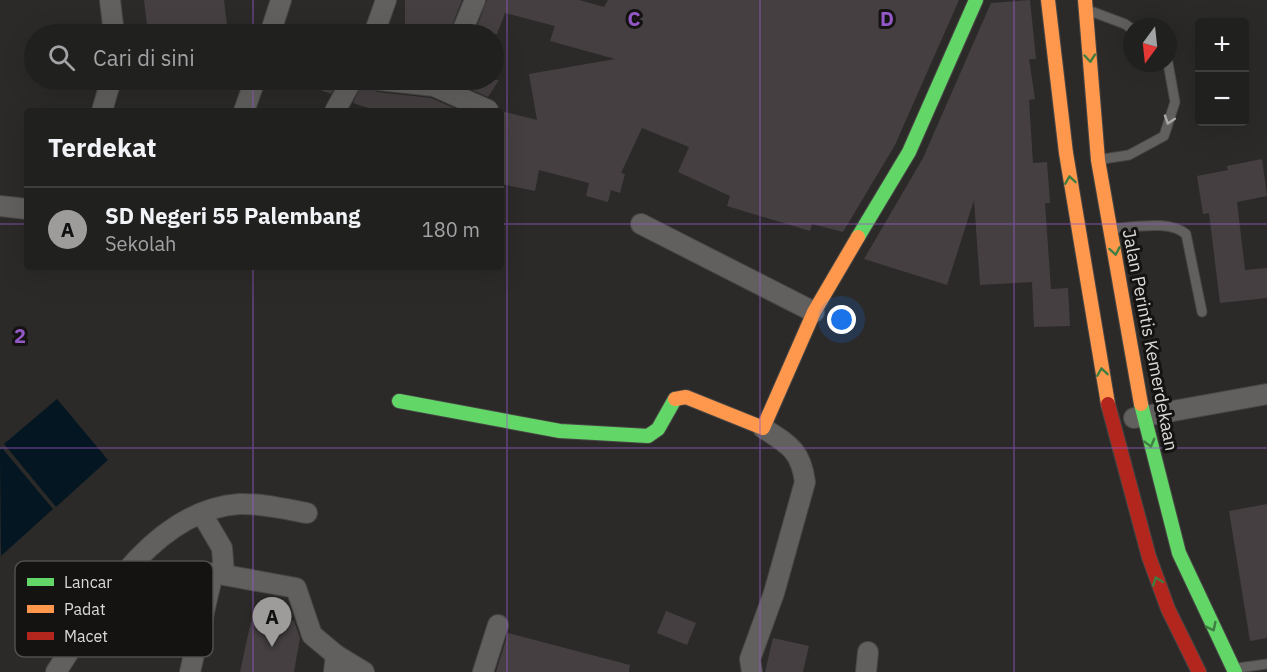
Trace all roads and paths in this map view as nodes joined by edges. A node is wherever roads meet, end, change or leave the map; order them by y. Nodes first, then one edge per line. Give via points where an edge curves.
1 (110, 0) edge
2 (281, 0) edge
3 (386, 0) edge
4 (475, 0) edge
5 (976, 0) edge
6 (1048, 0) edge
7 (1085, 4) edge
8 (1123, 23) edge
9 (113, 24) edge
10 (273, 24) edge
11 (378, 24) edge
12 (465, 24) edge
13 (1169, 72) edge
14 (108, 90) edge
15 (251, 90) edge
16 (347, 90) edge
17 (449, 90) edge
18 (103, 108) edge
19 (245, 108) edge
20 (337, 108) edge
21 (484, 108) edge
22 (1098, 160) junction
23 (0, 206) edge
24 (24, 209) edge
25 (641, 224) dead end
26 (1111, 228) junction
27 (814, 312) junction
28 (1202, 312) dead end
29 (1267, 394) edge
30 (399, 401) dead end
31 (1143, 417) junction
32 (1111, 424) junction
33 (763, 428) junction
34 (307, 513) dead end
35 (202, 514) junction
36 (138, 561) edge
37 (213, 574) edge
38 (224, 574) junction
39 (498, 625) dead end
40 (868, 652) dead end
41 (66, 657) edge
42 (193, 657) edge
43 (1267, 663) edge
44 (335, 664) edge
45 (1234, 670) edge
46 (56, 672) edge
47 (190, 672) edge
48 (364, 672) edge
49 (483, 672) edge
50 (752, 672) edge
51 (866, 672) edge
52 (1199, 672) edge

1 - 9 street
2 - 10 street
3 - 11 street
4 - 12 street
5 - 27 main road via 909,152
32 -> 6 main road via 1066,153
7 - 8 lane
7 -> 22 main road, Jalan Perintis Kemerdekaan
13 -> 22 lane via 1175,102 1164,136 1129,155
14 - 18 street
15 - 19 street
16 - 20 street
17 - 21 street
22 - 26 main road, Jalan Perintis Kemerdekaan
23 - 24 street
25 - 27 street
26 - 28 lane via 1181,229 1186,234
26 -> 31 main road, Jalan Perintis Kemerdekaan
27 - 33 main road
29 - 31 street
30 - 33 main road via 560,431 648,436 661,425 670,403 676,397 686,397
31 - 32 street
31 -> 45 main road, Jalan Perintis Kemerdekaan via 1179,553
52 -> 32 main road via 1168,609 1149,557
33 - 50 street via 796,452 805,482 774,593 750,659
34 - 35 street via 240,504
35 - 36 street via 167,532
35 - 38 street via 222,548
37 - 38 street
38 - 44 street via 296,588 312,635
39 - 49 street
40 - 51 street
41 - 46 street
42 - 47 street
43 - 45 lane
44 - 48 street

